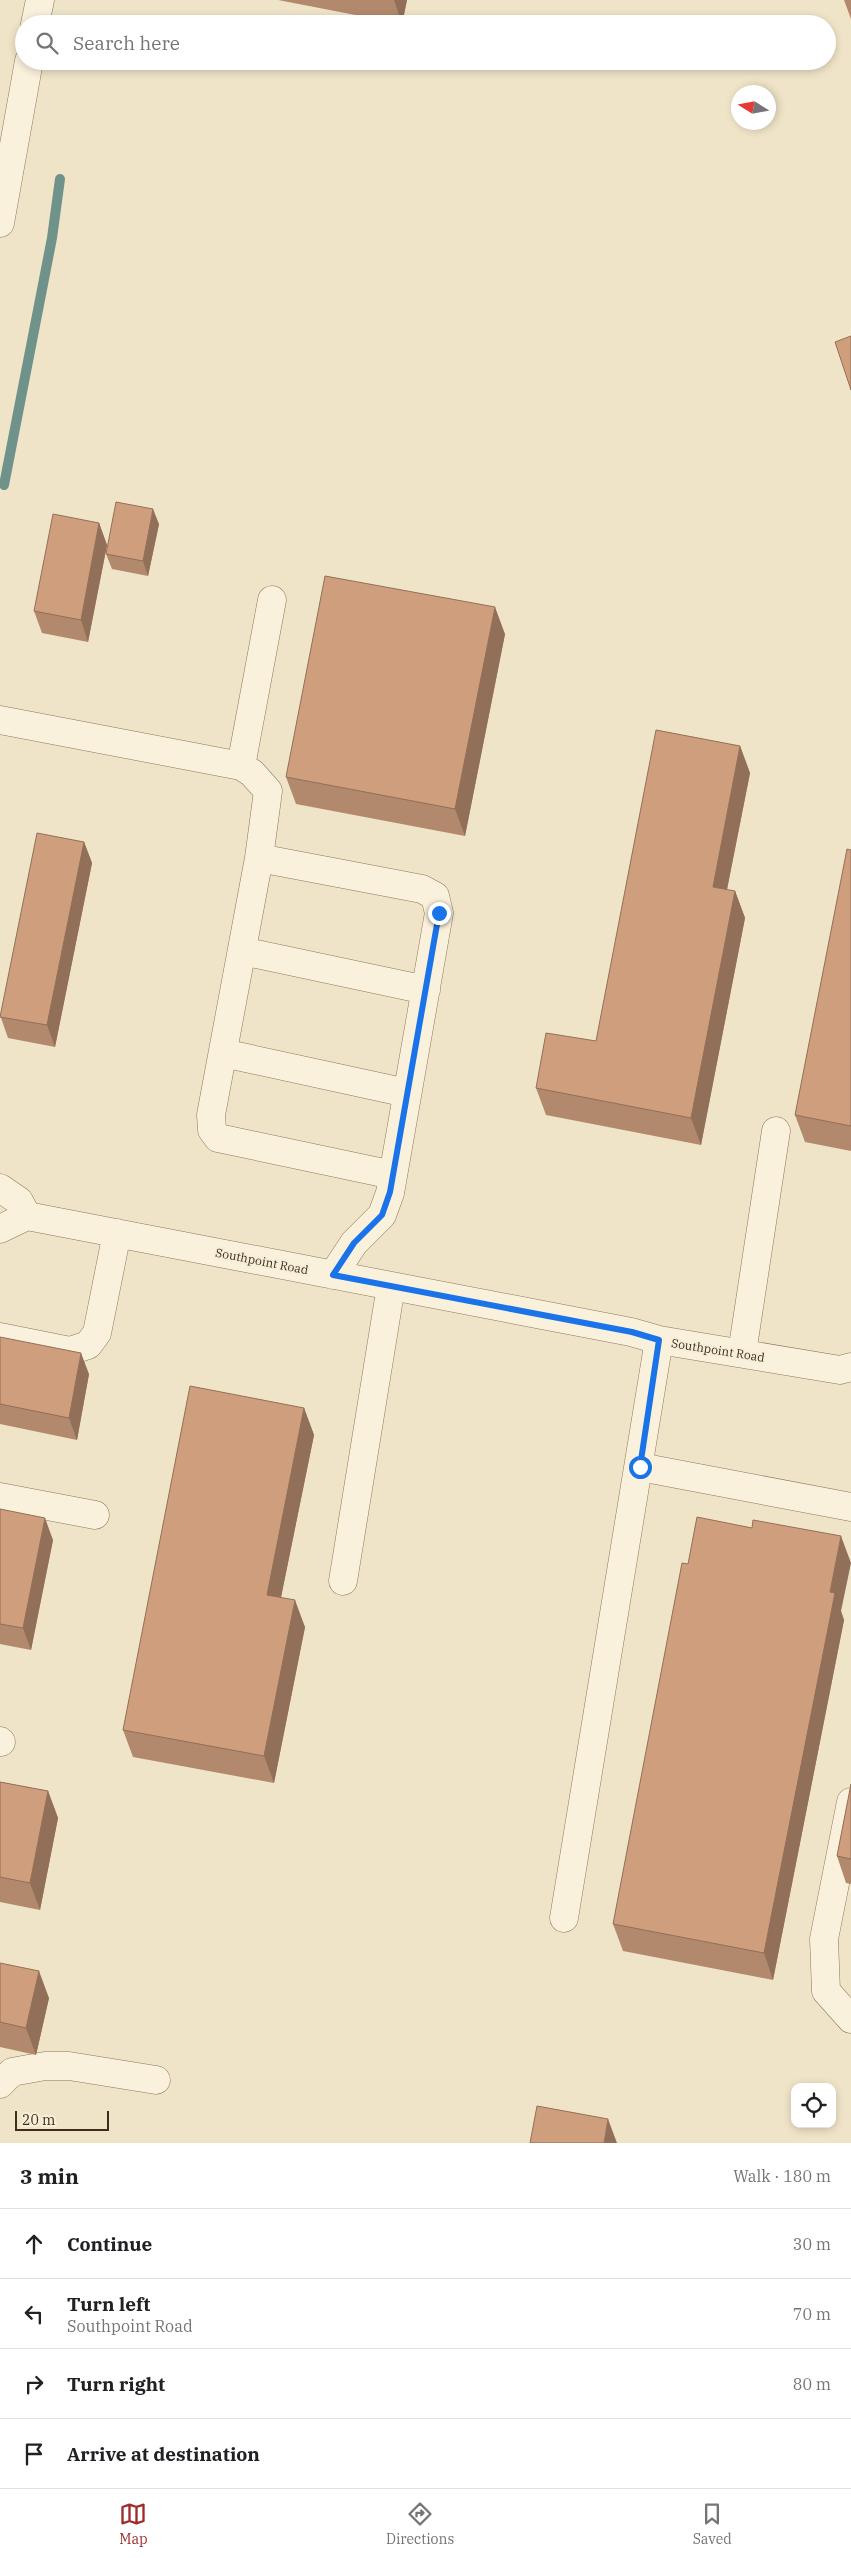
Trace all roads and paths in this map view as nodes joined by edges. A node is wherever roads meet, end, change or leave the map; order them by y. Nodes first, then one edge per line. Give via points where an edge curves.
1 (40, 0) edge
2 (37, 15) edge
3 (27, 70) edge
4 (0, 223) edge
5 (272, 600) dead end
6 (0, 720) edge
7 (241, 766) junction
8 (259, 858) junction
9 (242, 951) junction
10 (426, 990) junction
11 (223, 1052) junction
12 (408, 1093) junction
13 (776, 1131) dead end
14 (393, 1175) junction
15 (0, 1188) edge
16 (27, 1216) junction
17 (0, 1229) edge
18 (117, 1233) junction
19 (333, 1275) junction
20 (391, 1286) junction
21 (0, 1337) edge
22 (659, 1340) junction
23 (742, 1353) junction
24 (851, 1367) edge
25 (640, 1467) junction
26 (0, 1497) edge
27 (851, 1507) edge
28 (95, 1515) dead end
29 (343, 1581) dead end
30 (851, 1802) edge
31 (564, 1918) dead end
32 (851, 2019) edge
33 (156, 2080) dead end
34 (0, 2084) edge

1 - 2 street
3 - 4 street
5 - 7 street
6 - 7 street
7 - 8 street via 252,772 268,791
8 - 9 street
8 - 10 street via 422,889 434,896 439,913
9 - 10 street
9 - 11 street
10 - 12 street
11 - 12 street
11 - 14 street via 211,1116 212,1130 218,1138
12 - 14 street
13 - 23 street
14 - 19 street via 382,1215 354,1243
15 - 16 street via 19,1201
16 - 17 street
16 - 18 street, Southpoint Road
18 - 19 street, Southpoint Road
18 - 21 street via 97,1333 88,1345 70,1350
19 - 20 street, Southpoint Road
20 - 22 street, Southpoint Road via 632,1332
20 - 29 street
22 - 23 street, Southpoint Road
22 - 25 street
23 - 24 street, Southpoint Road via 840,1370
25 - 27 street
25 - 31 street
26 - 28 street
30 - 32 street via 824,1939 826,1991
33 - 34 street via 69,2066 45,2066 12,2072

